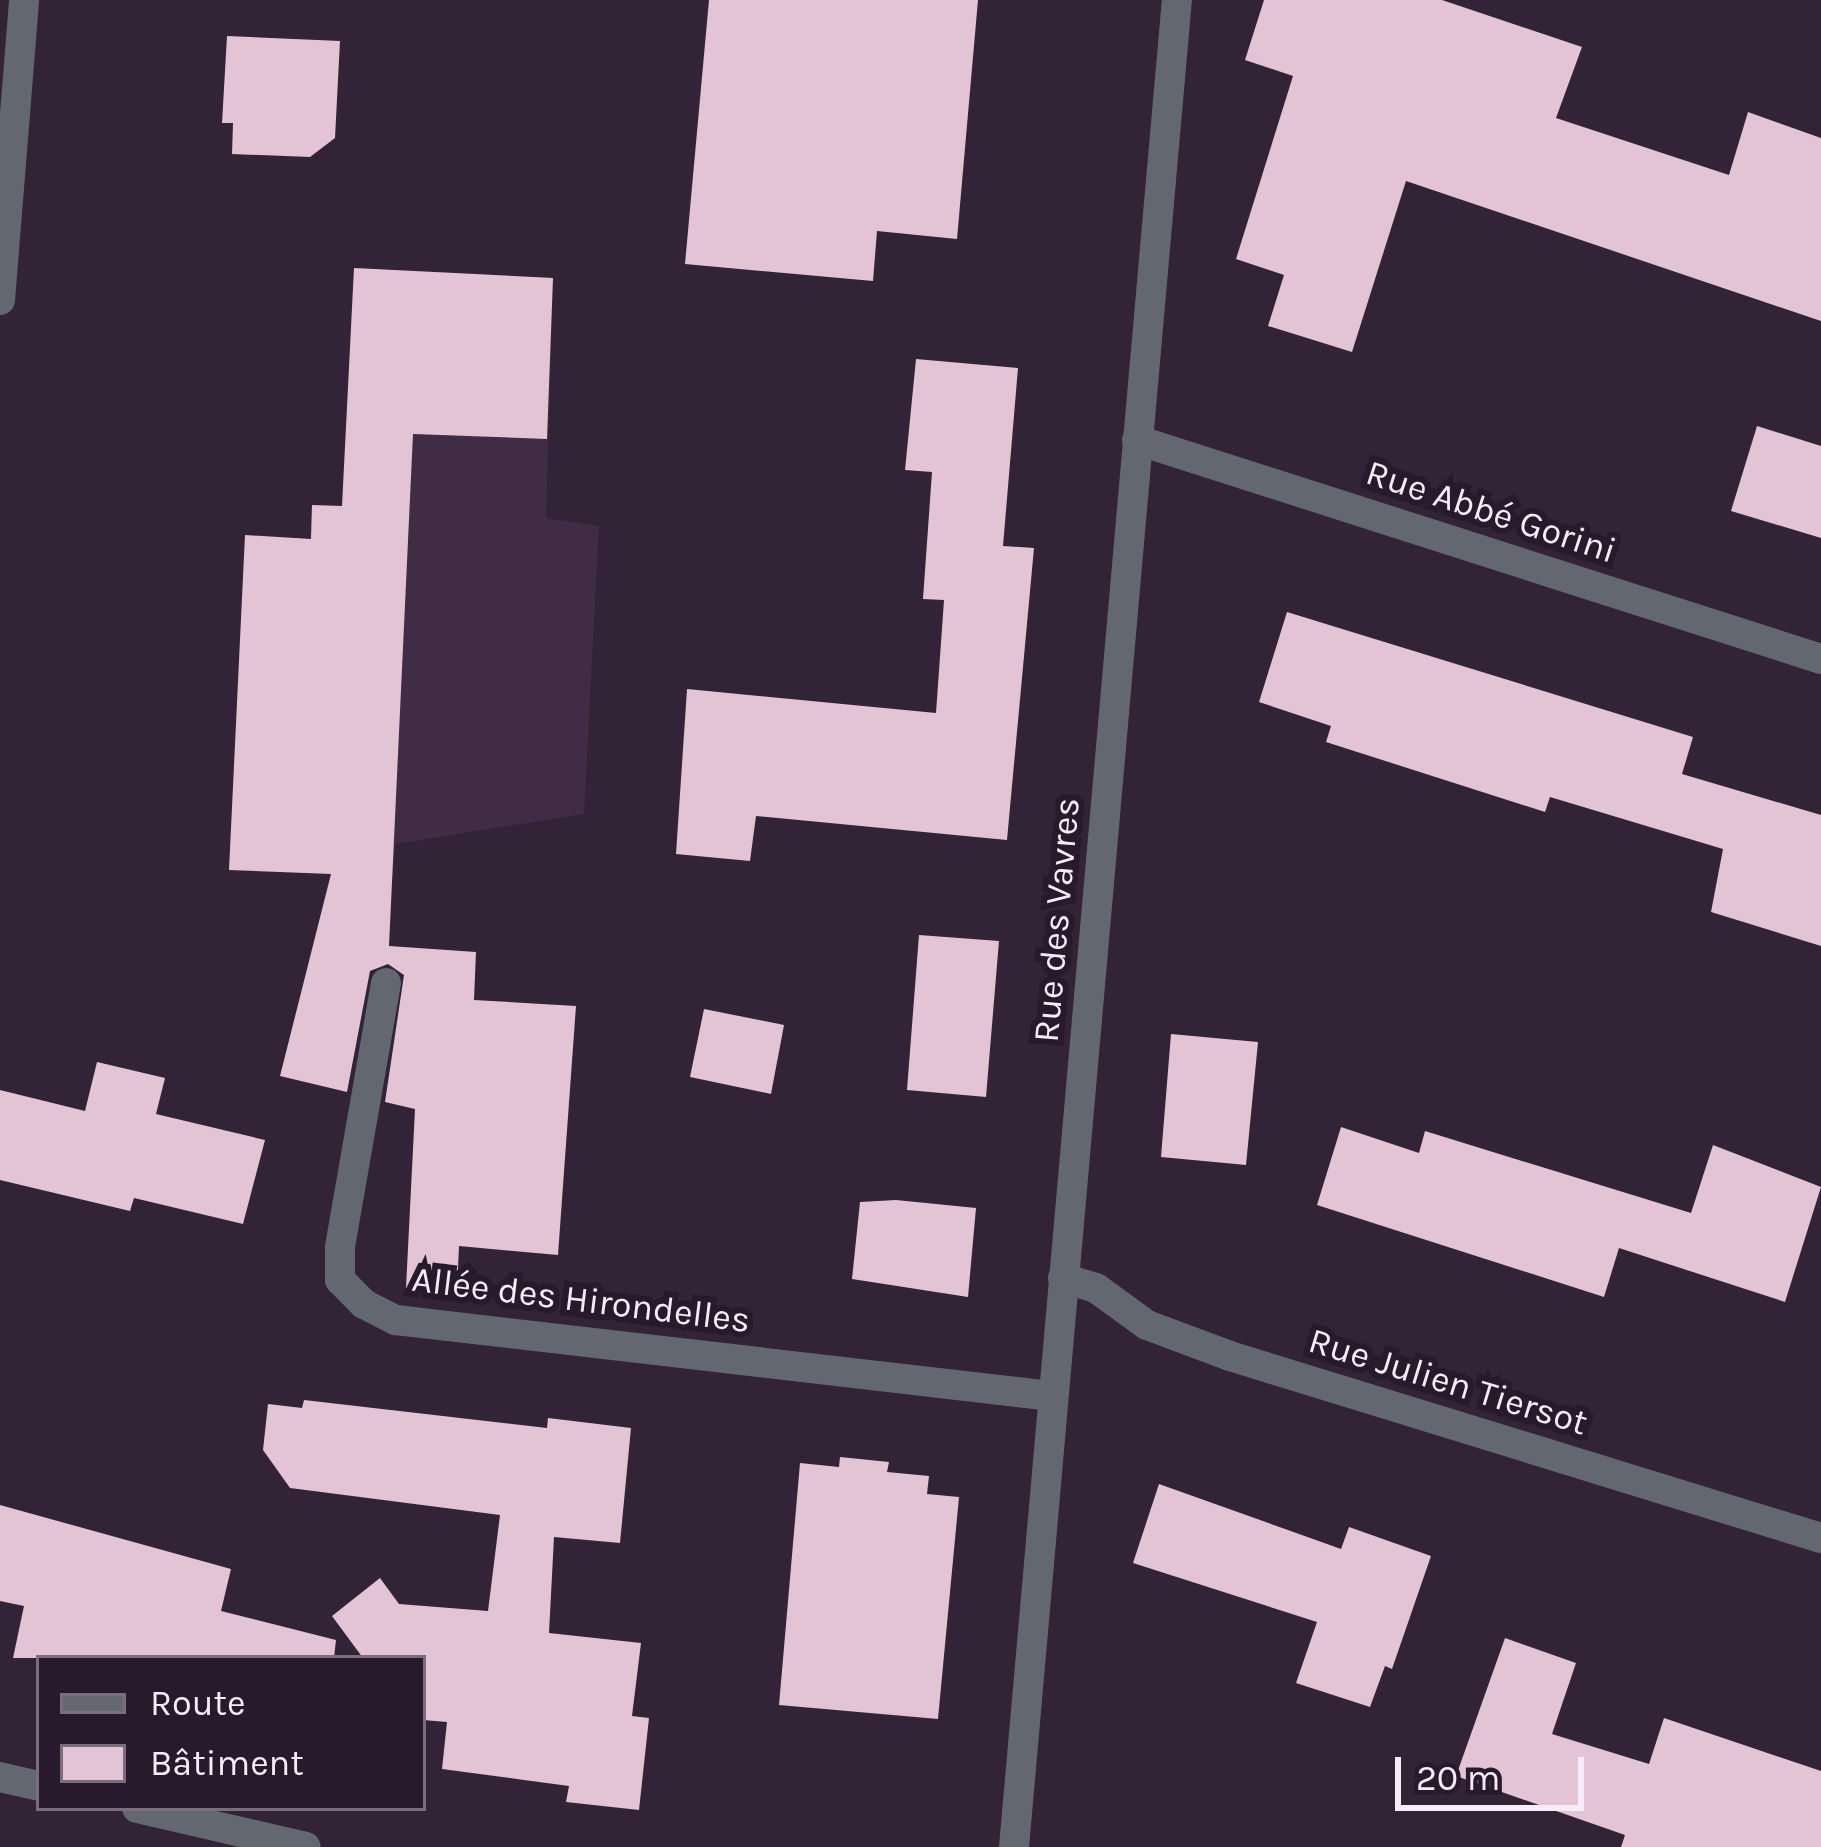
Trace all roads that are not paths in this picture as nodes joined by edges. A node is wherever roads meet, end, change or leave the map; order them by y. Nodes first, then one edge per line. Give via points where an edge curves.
1 (24, 0) edge
2 (1177, 0) edge
3 (0, 300) edge
4 (1137, 440) junction
5 (1821, 659) edge
6 (386, 983) dead end
7 (1063, 1278) junction
8 (1052, 1396) junction
9 (1821, 1538) edge
10 (0, 1777) edge
11 (36, 1785) edge
12 (149, 1811) edge
13 (306, 1847) edge
14 (1014, 1847) edge

1 - 3 street
2 - 4 street, Rue des Vavres
4 - 5 street, Rue Abbé Gorini
4 - 7 street, Rue des Vavres
6 - 8 street, Allée des Hirondelles via 340,1246 340,1280 364,1304 396,1319
7 - 8 street, Rue des Vavres
7 - 9 street, Rue Julien Tiersot via 1096,1288 1147,1325 1230,1356
8 - 14 street, Rue des Vavres
10 - 11 street
12 - 13 street

